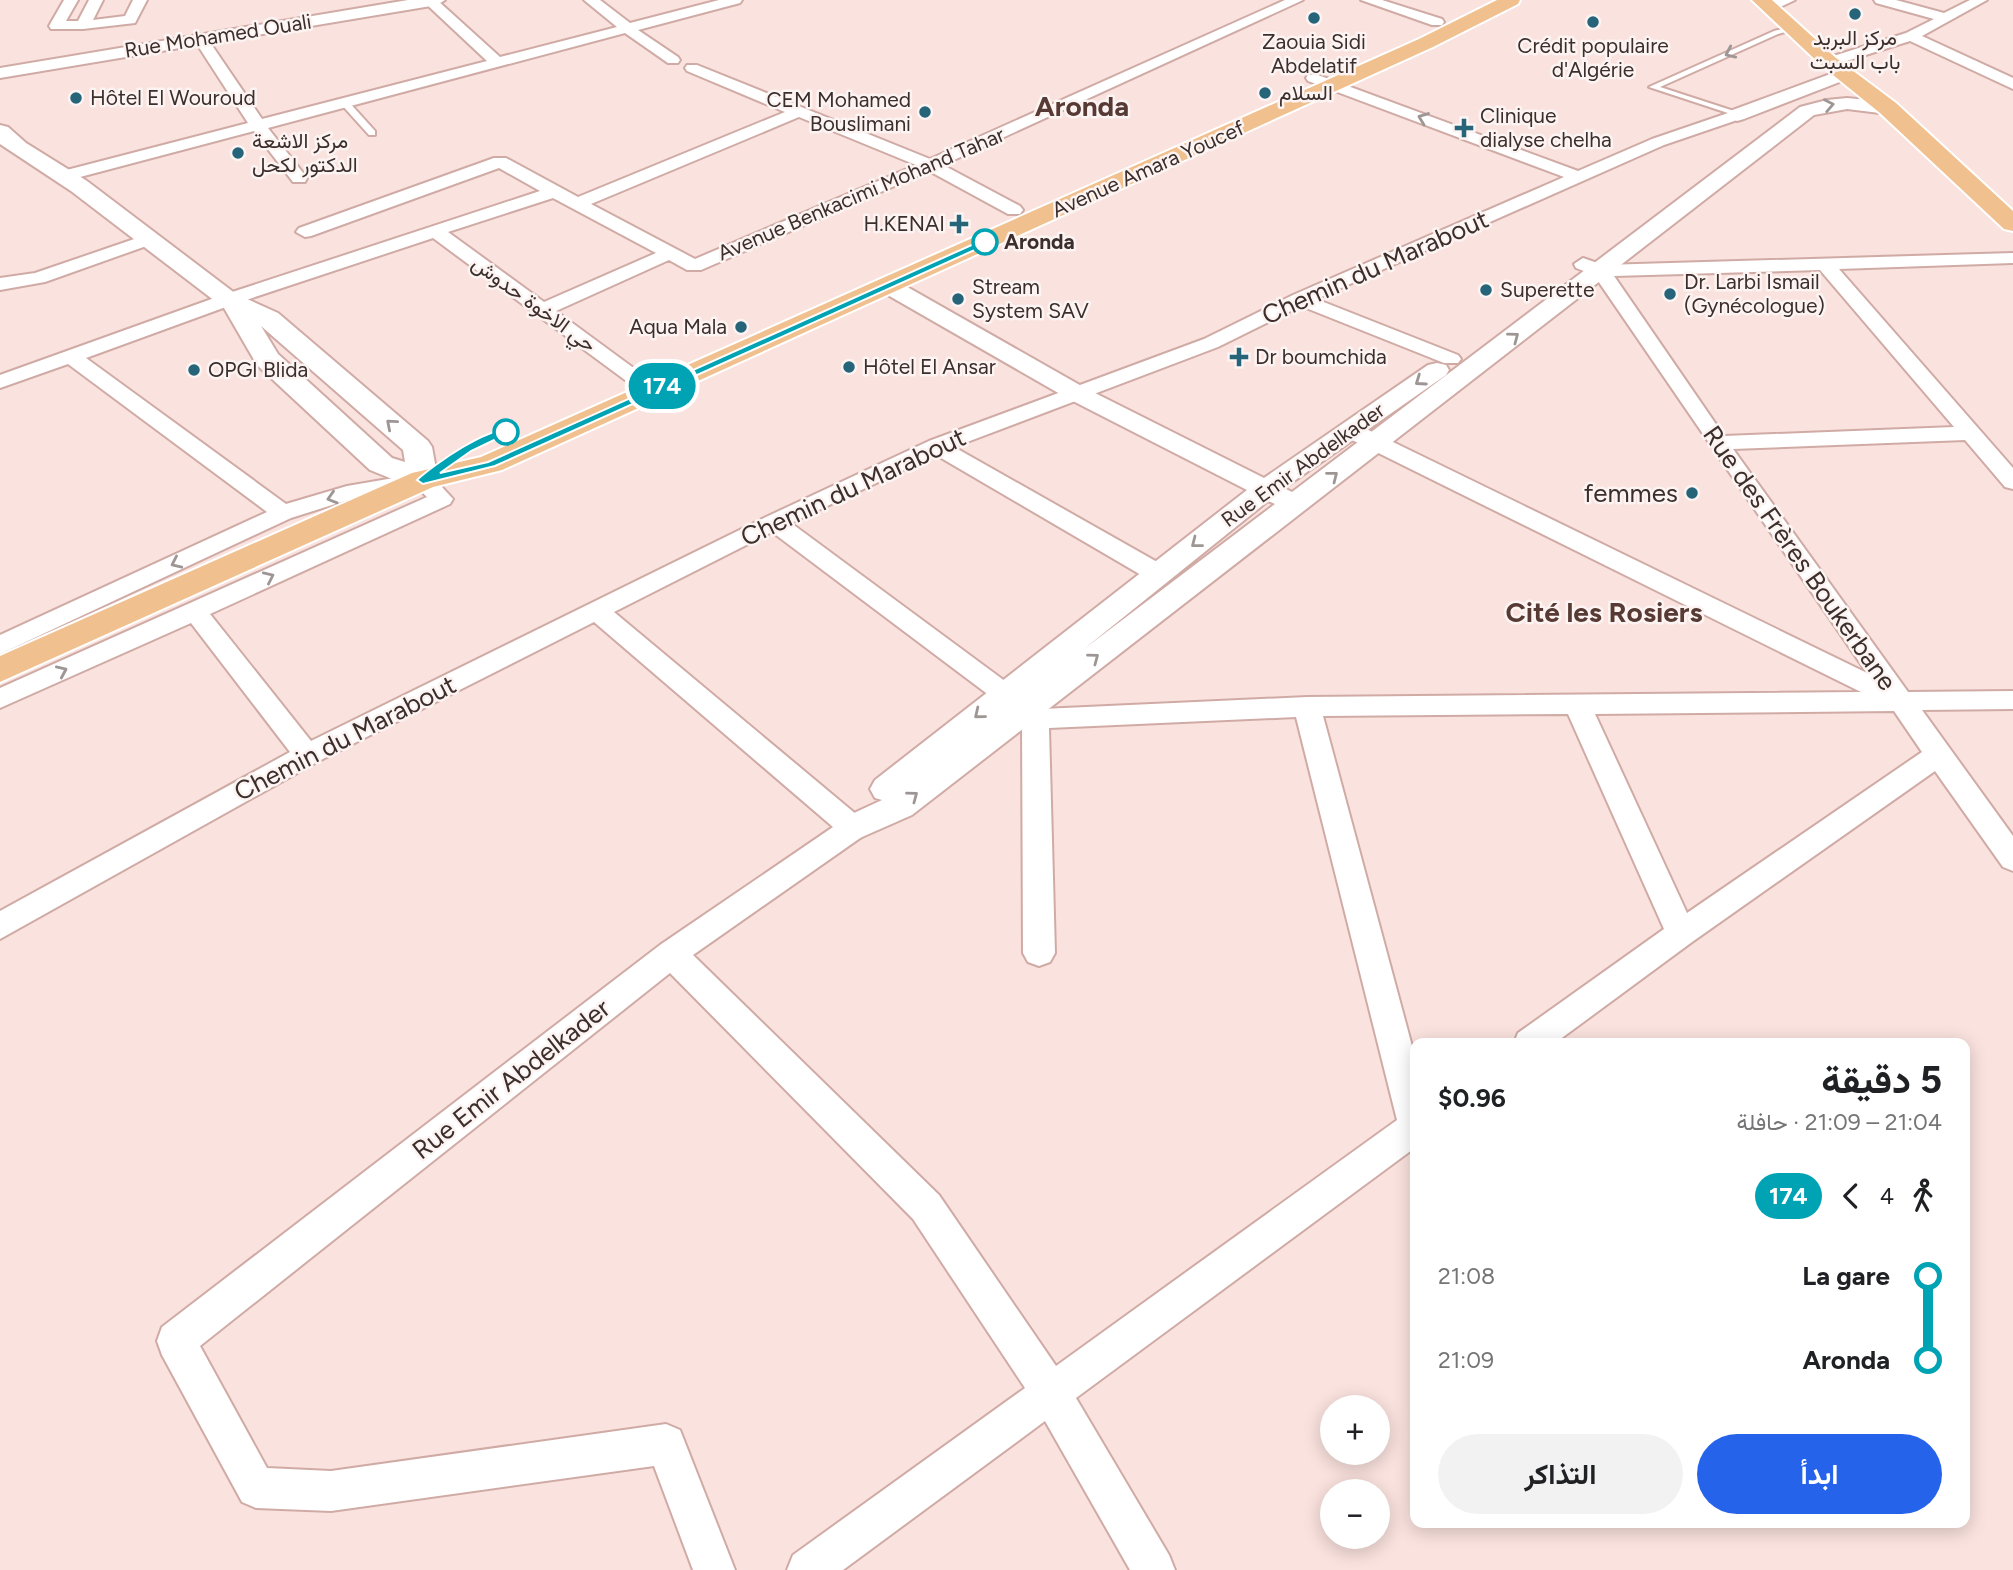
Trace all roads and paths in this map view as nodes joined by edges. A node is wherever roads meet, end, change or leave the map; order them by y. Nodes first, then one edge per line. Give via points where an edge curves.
1 (71, 0) edge
2 (96, 0) edge
3 (140, 0) edge
4 (591, 0) edge
5 (735, 0) edge
6 (1296, 0) edge
7 (1368, 0) edge
8 (1482, 0) edge
9 (1511, 0) edge
10 (1881, 0) edge
11 (1980, 0) edge
12 (433, 1) edge
13 (1773, 2) edge
14 (1947, 18) junction
15 (1437, 22) junction
16 (83, 24) junction
17 (629, 29) junction
18 (1801, 35) junction
19 (1911, 36) junction
20 (200, 38) junction
21 (1893, 40) junction
22 (1836, 55) junction
23 (673, 60) dead end
24 (497, 62) junction
25 (692, 68) dead end
26 (0, 73) edge
27 (1323, 81) junction
28 (2013, 84) edge
29 (344, 102) junction
30 (1888, 108) junction
31 (798, 112) junction
32 (1737, 115) junction
33 (257, 124) junction
34 (0, 132) edge
35 (372, 133) dead end
36 (1777, 133) junction
37 (930, 165) junction
38 (65, 176) junction
39 (1579, 177) junction
40 (299, 178) dead end
41 (556, 191) junction
42 (577, 204) junction
43 (1024, 215) junction
44 (2009, 216) edge
45 (435, 231) junction
46 (305, 232) dead end
47 (146, 240) junction
48 (670, 253) junction
49 (2013, 258) edge
50 (1826, 265) junction
51 (1592, 268) junction
52 (0, 284) edge
53 (887, 285) junction
54 (1300, 299) junction
55 (231, 302) junction
56 (542, 310) junction
57 (70, 356) junction
58 (1451, 359) junction
59 (632, 376) junction
60 (0, 382) edge
61 (1076, 393) junction
62 (1350, 430) junction
63 (506, 432) dead end
64 (1970, 433) junction
65 (480, 443) dead end
66 (1718, 443) junction
67 (1375, 444) junction
68 (937, 446) junction
69 (423, 480) junction
70 (2013, 482) edge
71 (1267, 488) junction
72 (1295, 505) junction
73 (283, 513) junction
74 (774, 522) junction
75 (1157, 573) junction
76 (596, 610) junction
77 (195, 611) junction
78 (0, 645) edge
79 (0, 670) edge
80 (1004, 694) junction
81 (0, 699) edge
82 (1900, 701) junction
83 (2010, 703) edge
84 (1577, 704) junction
85 (1307, 708) junction
86 (1031, 714) junction
87 (307, 755) junction
88 (1938, 755) junction
89 (853, 828) junction
90 (2013, 859) edge
91 (0, 926) edge
92 (1681, 933) junction
93 (1039, 953) dead end
94 (671, 954) junction
95 (1537, 1038) edge
96 (1410, 1104) edge
97 (1410, 1131) edge
98 (1051, 1393) junction
99 (714, 1570) edge
100 (808, 1570) edge
101 (1154, 1570) edge

1 - 16 street via 56,26
2 - 16 street
3 - 16 street via 130,20
4 - 17 street
5 - 17 street
6 - 37 street, Avenue Benkacimi Mohand Tahar
7 - 15 street
8 - 15 main road, Avenue Amara Youcef
9 - 27 main road, Avenue Amara Youcef via 1426,43
10 - 14 street
11 - 14 street
12 - 20 street, Rue Mohamed Ouali
12 - 24 street
13 - 18 main road
14 - 19 street
15 - 27 main road, Avenue Amara Youcef
17 - 23 street
17 - 24 street
18 - 22 main road
18 -> 32 lane via 1776,32 1653,87
19 - 21 street
19 - 28 street
20 - 26 street, Rue Mohamed Ouali
20 - 33 street
21 - 22 street
21 - 22 street
22 - 30 main road
22 - 32 street
24 - 29 street
25 - 31 street
39 -> 27 street
27 - 43 main road, Avenue Amara Youcef
29 - 33 street
29 - 35 lane
36 -> 30 street, Rue Emir Abdelkader via 1825,104 1849,102
30 - 44 main road
31 - 37 street
31 - 42 street
32 - 36 street
32 - 39 street, Chemin du Marabout via 1658,142
33 - 38 street
33 - 40 street
34 - 38 main road
36 - 51 street, Rue Emir Abdelkader
37 - 43 street
37 - 48 street, Avenue Benkacimi Mohand Tahar via 694,266
38 - 47 main road
39 - 54 street, Chemin du Marabout
41 - 42 street
41 - 45 street
41 - 46 street via 500,162
42 - 48 street
43 - 53 main road, Avenue Amara Youcef
43 - 59 main road, Avenue Amara Youcef
45 - 55 street
45 - 56 street, حي الاخوة حدوش
47 - 52 street via 38,278
47 - 55 main road
48 - 56 street
49 - 50 street
50 - 51 street
50 - 64 street
51 - 58 street, Rue Emir Abdelkader
51 - 66 street, Rue des Frères Boukerbane
67 -> 51 street, Rue Emir Abdelkader
53 - 61 street
53 - 69 main road, Avenue Amara Youcef via 491,464
54 - 58 street
54 - 61 street, Chemin du Marabout via 1211,343
55 - 57 street
55 - 69 main road via 267,359 381,464
56 - 59 street, حي الاخوة حدوش
57 - 60 street
57 - 73 street
58 -> 62 street, Rue Emir Abdelkader
59 - 63 main road, Avenue Amara Youcef
61 - 68 street, Chemin du Marabout
61 - 71 street
62 - 67 street
62 - 71 street, Rue Emir Abdelkader
64 - 66 street
64 - 70 street
65 - 69 main road
66 - 82 street, Rue des Frères Boukerbane
72 -> 67 street, Rue Emir Abdelkader
67 - 82 street
68 - 74 street, Chemin du Marabout
68 - 75 street
69 -> 73 street via 347,493
77 -> 69 street via 442,499
69 - 79 main road
71 - 72 street
71 -> 75 street, Rue Emir Abdelkader
86 -> 72 street, Rue Emir Abdelkader
73 -> 78 street
74 - 76 street, Chemin du Marabout
74 - 80 street
75 - 80 street, Rue Emir Abdelkader
76 - 87 street, Chemin du Marabout
76 - 89 street
81 -> 77 street
77 - 87 street
80 - 86 street
80 -> 89 street, Rue Emir Abdelkader via 884,790
82 - 83 street
82 - 84 street
82 - 88 street, Rue des Frères Boukerbane
84 - 85 street
84 - 92 street
85 - 86 street
85 - 96 street
89 -> 86 street, Rue Emir Abdelkader via 900,806
86 - 93 street
87 - 91 street, Chemin du Marabout
88 - 90 street, Rue des Frères Boukerbane
88 - 92 street
89 - 94 street, Rue Emir Abdelkader
92 - 95 street
94 - 98 street via 926,1207
94 - 99 street, Rue Emir Abdelkader via 176,1341 256,1488 331,1491 666,1444
97 - 98 street
98 - 100 street
98 - 101 street

